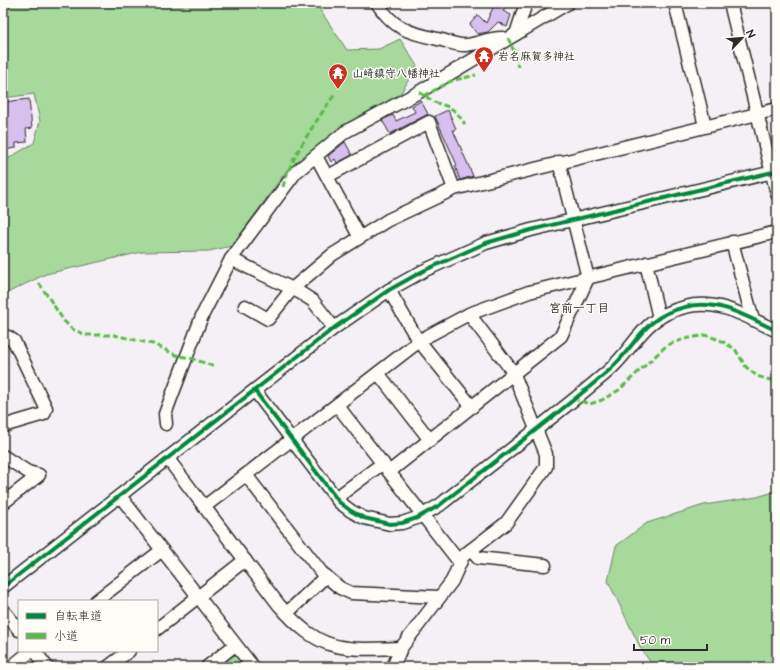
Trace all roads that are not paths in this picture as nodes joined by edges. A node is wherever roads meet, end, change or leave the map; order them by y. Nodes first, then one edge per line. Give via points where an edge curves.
1 (377, 3) edge
2 (526, 3) edge
3 (568, 3) edge
4 (675, 3) edge
5 (730, 3) edge
6 (511, 36) junction
7 (777, 109) edge
8 (757, 114) junction
9 (705, 126) junction
10 (316, 156) junction
11 (559, 162) junction
12 (774, 172) edge
13 (328, 176) junction
14 (454, 189) junction
15 (777, 194) edge
16 (574, 220) junction
17 (777, 232) edge
18 (359, 236) junction
19 (732, 242) junction
20 (232, 259) junction
21 (646, 264) junction
22 (588, 278) junction
23 (292, 290) junction
24 (389, 290) junction
25 (245, 306) dead end
26 (469, 314) junction
27 (659, 318) junction
28 (753, 320) junction
29 (334, 328) junction
30 (777, 331) edge
31 (3, 338) edge
32 (420, 341) junction
33 (378, 373) junction
34 (514, 374) junction
35 (255, 392) junction
36 (337, 404) junction
37 (472, 407) junction
38 (4, 423) edge
39 (166, 424) dead end
40 (536, 429) junction
41 (292, 440) junction
42 (430, 440) junction
43 (3, 456) edge
44 (168, 459) junction
45 (386, 468) junction
46 (246, 475) junction
47 (120, 496) junction
48 (336, 498) junction
49 (3, 502) edge
50 (204, 507) junction
51 (423, 516) junction
52 (162, 550) junction
53 (471, 550) junction
54 (245, 560) junction
55 (460, 563) junction
56 (544, 565) dead end
57 (326, 576) junction
58 (3, 588) edge
59 (198, 597) junction
60 (439, 597) junction
61 (97, 600) edge
62 (3, 610) edge
63 (286, 613) junction
64 (158, 628) edge
65 (18, 629) edge
66 (235, 645) junction
67 (401, 648) junction
68 (30, 652) edge
69 (36, 652) edge
70 (128, 652) edge
71 (11, 667) edge
72 (47, 667) edge
73 (108, 667) edge
74 (207, 667) edge
75 (253, 667) edge
76 (393, 667) edge

1 - 6 street via 386,17 409,32 465,45
2 - 6 street
3 - 6 street
4 - 9 street
5 - 8 street
6 - 10 street via 345,132
7 - 8 street
8 - 9 street
8 - 12 street
9 - 11 street
10 - 13 street
10 - 20 street via 296,172 283,187
11 - 14 street
11 - 16 street
12 - 15 street
12 - 16 street
13 - 14 street via 429,122
13 - 18 street
14 - 18 street
16 - 22 street
16 - 24 street via 486,243 423,271
17 - 19 street
18 - 23 street via 332,255
19 - 21 street
19 - 28 street
20 - 23 street
20 - 39 street via 202,316 165,414
21 - 22 street
21 - 27 street
22 - 26 street via 521,294
22 - 34 street via 561,336
23 - 25 street via 268,319
23 - 29 street via 313,301
24 - 29 street
24 - 32 street
26 - 32 street
26 - 34 street
27 - 28 street via 687,306 708,305 725,308
27 - 40 street via 652,322 606,373
28 - 30 street
29 - 35 street
31 - 38 street via 8,337 14,341 46,408 44,414
32 - 33 street
32 - 37 street
33 - 36 street
33 - 42 street
34 - 37 street
34 - 40 street
35 - 41 street
35 - 44 street
36 - 41 street
36 - 45 street
37 - 42 street
40 - 51 street
40 - 53 street via 546,454 546,467 506,523
41 - 46 street
41 - 48 street
42 - 45 street
43 - 49 street via 28,472 39,475
44 - 47 street
44 - 50 street
45 - 48 street
45 - 51 street
46 - 50 street
46 - 57 street
47 - 52 street
47 - 58 street
48 - 51 street via 351,511 378,522 402,523
50 - 54 street
51 - 55 street
52 - 59 street
52 - 61 street
53 - 55 street via 463,556
53 - 56 street via 478,558
54 - 59 street
54 - 63 street
55 - 60 street via 452,581
57 - 60 street via 340,588 351,593
57 - 63 street
59 - 64 street
59 - 66 street
60 - 67 street
62 - 65 street
63 - 67 street via 312,636 330,645 363,650
66 - 74 street
66 - 75 street
67 - 76 street
68 - 71 street
69 - 72 street
70 - 73 street

